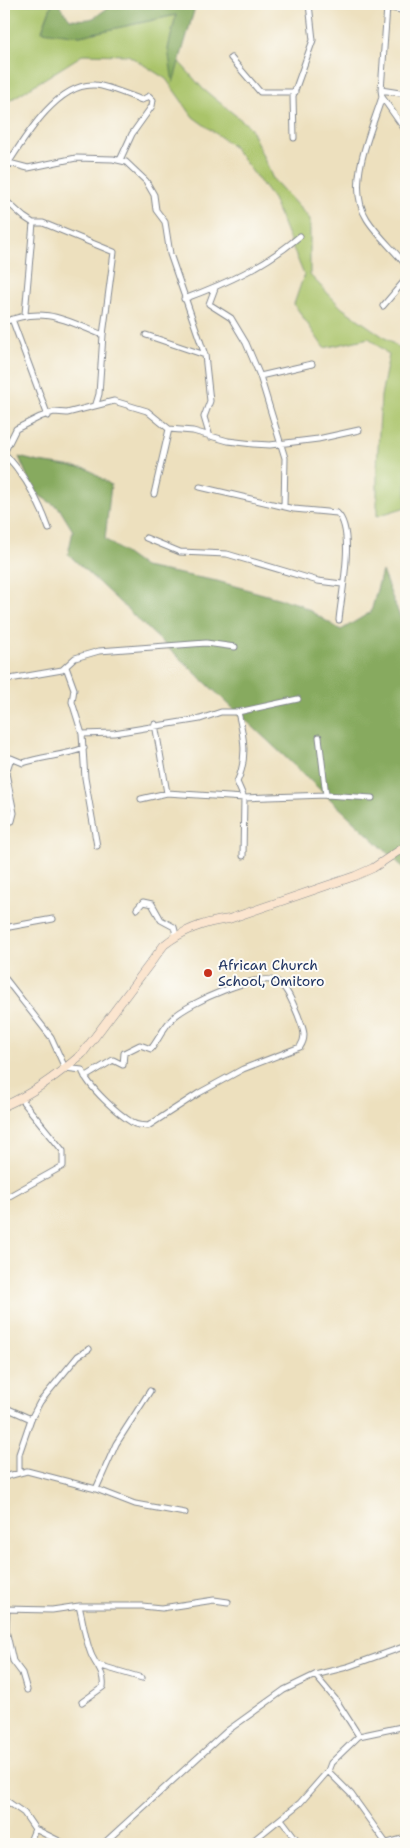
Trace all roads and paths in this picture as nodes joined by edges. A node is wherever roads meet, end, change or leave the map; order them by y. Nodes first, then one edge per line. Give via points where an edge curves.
1 (309, 4) edge
2 (371, 4) edge
3 (387, 7) junction
4 (406, 11) edge
5 (231, 58) dead end
6 (381, 90) junction
7 (295, 92) junction
8 (406, 94) edge
9 (382, 98) junction
10 (406, 131) edge
11 (294, 138) dead end
12 (120, 160) junction
13 (9, 163) junction
14 (4, 170) edge
15 (4, 199) edge
16 (33, 222) junction
17 (300, 236) dead end
18 (406, 265) edge
19 (406, 279) edge
20 (215, 288) junction
21 (184, 299) junction
22 (383, 306) dead end
23 (25, 314) junction
24 (12, 319) junction
25 (4, 322) edge
26 (103, 334) junction
27 (146, 335) dead end
28 (205, 354) junction
29 (312, 364) dead end
30 (260, 376) junction
31 (99, 394) junction
32 (112, 402) junction
33 (96, 404) junction
34 (48, 416) junction
35 (168, 429) junction
36 (359, 430) dead end
37 (210, 437) junction
38 (280, 444) junction
39 (200, 487) dead end
40 (154, 494) dead end
41 (284, 506) junction
42 (48, 530) dead end
43 (146, 538) dead end
44 (342, 584) junction
45 (339, 620) dead end
46 (235, 647) dead end
47 (66, 667) junction
48 (4, 680) edge
49 (298, 698) dead end
50 (238, 712) junction
51 (155, 724) junction
52 (82, 734) junction
53 (319, 737) dead end
54 (84, 748) junction
55 (4, 758) edge
56 (11, 758) junction
57 (167, 793) junction
58 (326, 795) junction
59 (244, 798) junction
60 (372, 798) dead end
61 (141, 799) dead end
62 (12, 822) dead end
63 (97, 846) dead end
64 (406, 846) edge
65 (243, 856) dead end
66 (136, 909) dead end
67 (53, 919) dead end
68 (4, 928) edge
69 (176, 935) junction
70 (4, 977) edge
71 (6, 986) edge
72 (65, 1068) junction
73 (85, 1077) junction
74 (20, 1098) junction
75 (4, 1106) edge
76 (4, 1198) edge
77 (89, 1349) dead end
78 (150, 1391) dead end
79 (4, 1408) edge
80 (30, 1419) junction
81 (19, 1472) junction
82 (4, 1477) edge
83 (96, 1489) junction
84 (185, 1512) dead end
85 (228, 1602) dead end
86 (79, 1606) junction
87 (5, 1609) edge
88 (406, 1646) edge
89 (98, 1665) junction
90 (315, 1675) junction
91 (142, 1678) dead end
92 (27, 1690) dead end
93 (82, 1702) dead end
94 (406, 1726) edge
95 (359, 1736) junction
96 (328, 1771) junction
97 (4, 1800) edge
98 (281, 1820) junction
99 (35, 1829) junction
100 (406, 1838) edge
101 (385, 1843) edge
102 (29, 1844) edge
103 (65, 1844) edge
104 (102, 1844) edge
105 (249, 1844) edge
106 (300, 1844) edge

1 - 7 street via 313,40
2 - 3 street
3 - 4 street
3 - 6 street
5 - 7 street via 260,92
6 - 8 street
6 - 9 street
7 - 11 street
9 - 10 street
9 - 18 street via 356,189 367,219
12 - 13 street via 76,158 28,168
12 - 13 street via 153,100 149,96 142,100 95,85 68,90 58,99
12 - 21 street via 138,172 154,195 156,210 165,222 170,254
13 - 14 street
15 - 16 street
16 - 23 street
16 - 26 street via 43,223 114,252
17 - 20 street via 250,272
19 - 22 street
20 - 21 street
20 - 30 street via 209,304 231,318
21 - 28 street
23 - 24 street
23 - 26 street via 48,314
24 - 25 street
24 - 34 street
26 - 31 street
27 - 28 street
28 - 37 street via 210,401 204,417
29 - 30 street
30 - 38 street
31 - 32 street
31 - 33 street
32 - 33 street
32 - 35 street via 147,411
33 - 34 street
34 - 42 street via 16,429 4,453 34,494
35 - 37 street via 193,431
35 - 40 street
36 - 38 street
37 - 38 street via 253,444
38 - 41 street via 286,473
39 - 41 street
41 - 44 street via 340,516 348,553
43 - 44 street via 180,552 226,554
44 - 45 street
46 - 47 street via 206,643 98,651 76,658
47 - 48 street
47 - 52 street via 74,689 72,702
49 - 50 street
50 - 51 street
50 - 59 street via 244,767 237,782
51 - 52 street via 114,733
51 - 57 street
52 - 54 street
53 - 58 street
54 - 56 street via 71,754 42,756 23,763
54 - 63 street via 85,778
55 - 56 street
56 - 62 street via 6,773 14,813
57 - 59 street
57 - 61 street
58 - 59 street
58 - 60 street
59 - 65 street
64 - 69 main road via 355,876
66 - 69 street via 143,902 152,904 161,920 174,928
67 - 68 street
69 - 72 main road via 164,945 82,1054
70 - 71 street
71 - 72 street via 51,1037
72 - 73 street via 82,1070
72 - 74 main road
73 - 73 street via 134,1125 148,1126 243,1069 300,1047 305,1033 293,1004 279,983 270,979 255,981 205,997 172,1019 151,1049 140,1045 124,1053 123,1065 113,1060
74 - 75 main road
74 - 76 street via 63,1151 63,1166
77 - 80 street via 78,1356 44,1396
78 - 83 street via 116,1444
79 - 80 street
80 - 81 street via 19,1454
81 - 82 street
81 - 83 street
83 - 84 street via 135,1504
85 - 86 street via 214,1600 162,1608
86 - 87 street via 52,1610
86 - 89 street via 91,1653
87 - 92 street via 13,1661 22,1673
88 - 90 street
89 - 91 street
89 - 93 street via 104,1675 103,1687
90 - 95 street
90 - 104 street via 284,1690 227,1731
94 - 95 street
95 - 96 street via 331,1762
96 - 98 street
96 - 101 street via 351,1794
97 - 99 street via 24,1813
98 - 105 street
98 - 106 street
99 - 102 street
99 - 103 street
100 - 101 street

